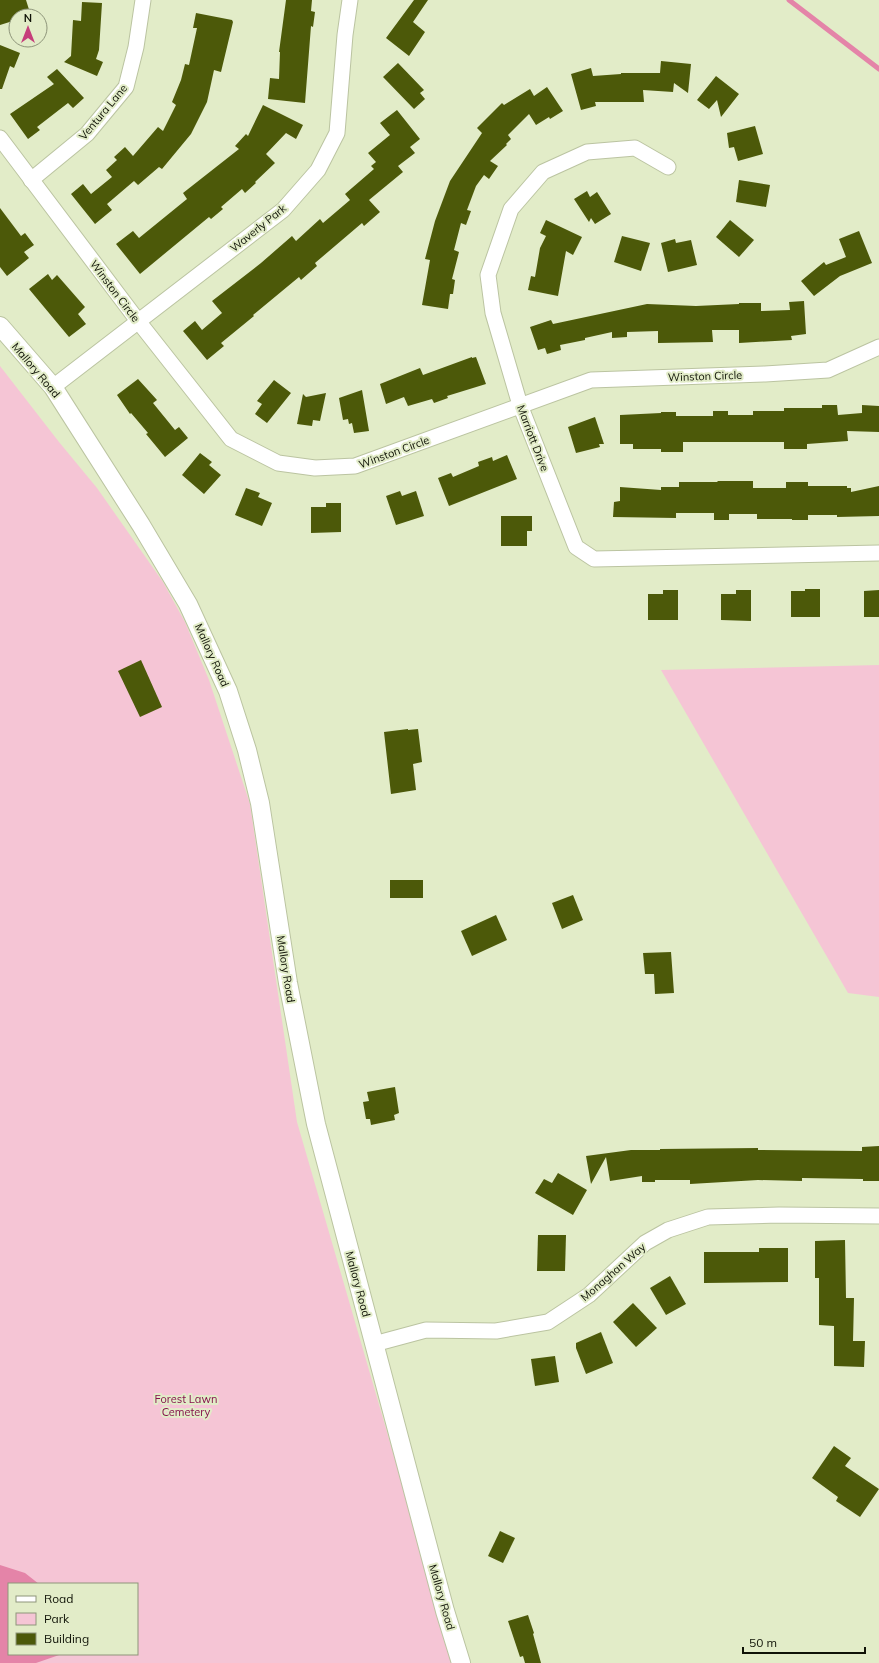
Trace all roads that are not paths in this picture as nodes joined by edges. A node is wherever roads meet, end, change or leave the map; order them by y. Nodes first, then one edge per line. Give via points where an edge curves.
1 (143, 0) edge
2 (350, 0) edge
3 (0, 138) edge
4 (668, 167) dead end
5 (31, 180) junction
6 (138, 321) junction
7 (0, 326) edge
8 (879, 347) edge
9 (53, 387) junction
10 (520, 405) junction
11 (879, 553) edge
12 (879, 1216) edge
13 (374, 1344) junction
14 (461, 1663) edge

1 - 5 street, Ventura Lane via 136,47 126,87 87,134
2 - 6 street, Waverly Park via 337,132 318,170 283,210
3 - 5 street, Winston Circle
4 - 10 street, Marriott Drive via 635,148 586,152 543,172 511,209 488,274 492,313
5 - 6 street, Winston Circle
6 - 9 street, Waverly Park
6 - 10 street, Winston Circle via 231,439 278,463 315,468 354,466
7 - 9 street, Mallory Road
8 - 10 street, Winston Circle via 828,370 592,380
9 - 13 street, Mallory Road via 188,604 232,703 248,750 260,803 288,983 316,1124
10 - 11 street, Marriott Drive via 576,547 594,559
12 - 13 street, Monaghan Way via 708,1217 668,1230 645,1243 589,1295 548,1322 496,1331 426,1330
13 - 14 street, Mallory Road

